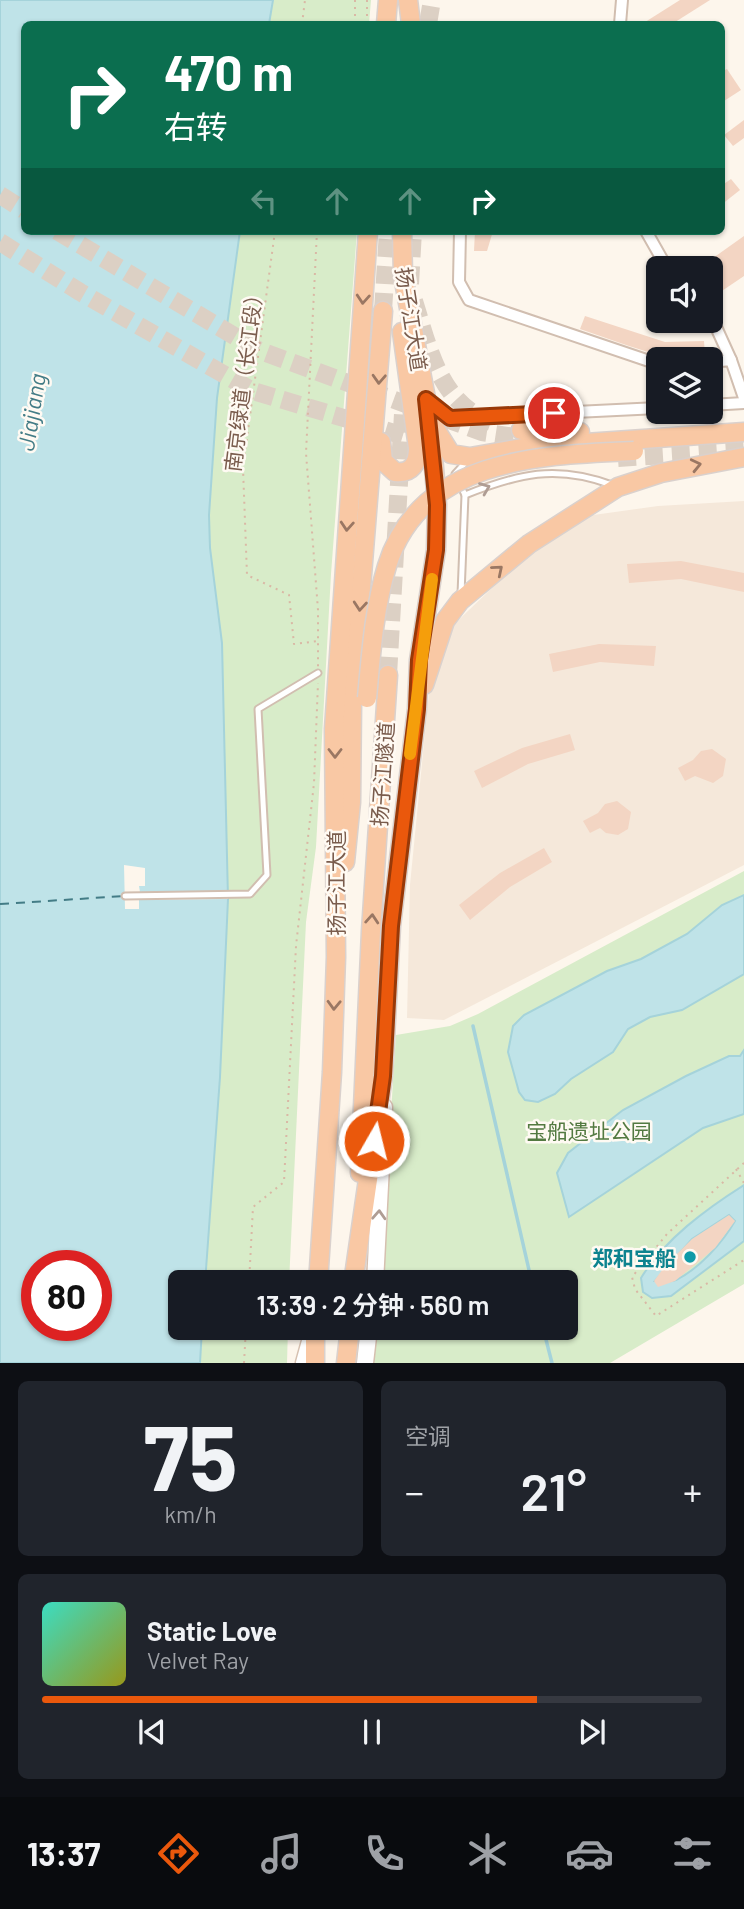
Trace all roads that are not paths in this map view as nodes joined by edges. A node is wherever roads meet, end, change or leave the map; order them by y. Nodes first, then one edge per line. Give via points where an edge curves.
1 (382, 0) edge
2 (388, 0) edge
3 (408, 0) edge
4 (415, 0) edge
5 (622, 0) edge
6 (387, 21) edge
7 (387, 21) edge
8 (411, 21) edge
9 (412, 21) edge
10 (620, 21) edge
11 (368, 235) edge
12 (402, 235) edge
13 (460, 235) edge
14 (648, 235) edge
15 (660, 256) edge
16 (403, 276) junction
17 (383, 311) tunnel mouth
18 (719, 333) edge
19 (646, 360) edge
20 (731, 360) junction
21 (723, 361) edge
22 (744, 398) edge
23 (426, 399) junction
24 (744, 403) edge
25 (723, 404) edge
26 (646, 409) edge
27 (377, 418) junction
28 (430, 420) junction
29 (744, 422) edge
30 (522, 430) tunnel mouth
31 (744, 432) edge
32 (744, 439) edge
33 (470, 457) junction
34 (744, 457) edge
35 (618, 487) junction
36 (465, 495) junction
37 (460, 601) junction
38 (318, 673) road end
39 (388, 675) tunnel mouth
40 (417, 709) junction
41 (351, 802) junction
42 (125, 897) dead end
43 (336, 957) junction
44 (383, 1076) junction
45 (362, 1208) junction
46 (319, 1270) edge
47 (355, 1270) edge
48 (376, 1270) edge
49 (311, 1340) edge
50 (314, 1340) edge
51 (349, 1340) edge
52 (368, 1340) edge
53 (304, 1363) edge
54 (315, 1363) edge
55 (346, 1363) edge
56 (365, 1363) edge

1 - 6 main road
2 - 7 highway
3 - 8 highway
4 - 9 main road
5 - 10 street
11 -> 43 highway, 扬子江大道 via 334,729
12 - 16 highway, 扬子江大道
13 - 19 street via 459,282 469,300
14 - 15 street
16 - 23 highway, 扬子江大道
16 - 27 highway via 401,323 418,448 416,464 410,470 395,472 383,461
17 -> 27 highway
18 - 20 street
20 - 21 street
20 - 22 street
23 - 26 street via 450,418
23 - 28 highway, 扬子江大道
24 - 25 street
27 -> 41 highway via 352,701
28 - 33 highway via 451,453
28 - 40 highway, 扬子江大道 via 436,550 419,660
29 - 30 highway via 600,432
31 - 33 highway via 528,447
32 - 41 highway, bridge via 504,464 451,485 433,498 400,536 388,564 377,609
33 - 36 lane via 455,474
35 -> 34 highway via 661,473
36 -> 35 lane via 501,481 551,471
37 -> 35 highway via 529,544
36 - 37 lane
37 - 40 highway via 445,621
38 - 42 lane via 258,709 267,875 250,894
45 -> 39 highway, 扬子江隧道 via 369,958
40 - 44 highway, 扬子江大道 via 391,926
41 - 43 highway
43 -> 46 highway, 扬子江大道
44 - 45 highway, 扬子江大道
48 -> 44 main road via 385,1122
45 - 47 highway, 扬子江大道
49 - 53 main road
50 - 54 highway
51 - 55 highway
52 - 56 main road

